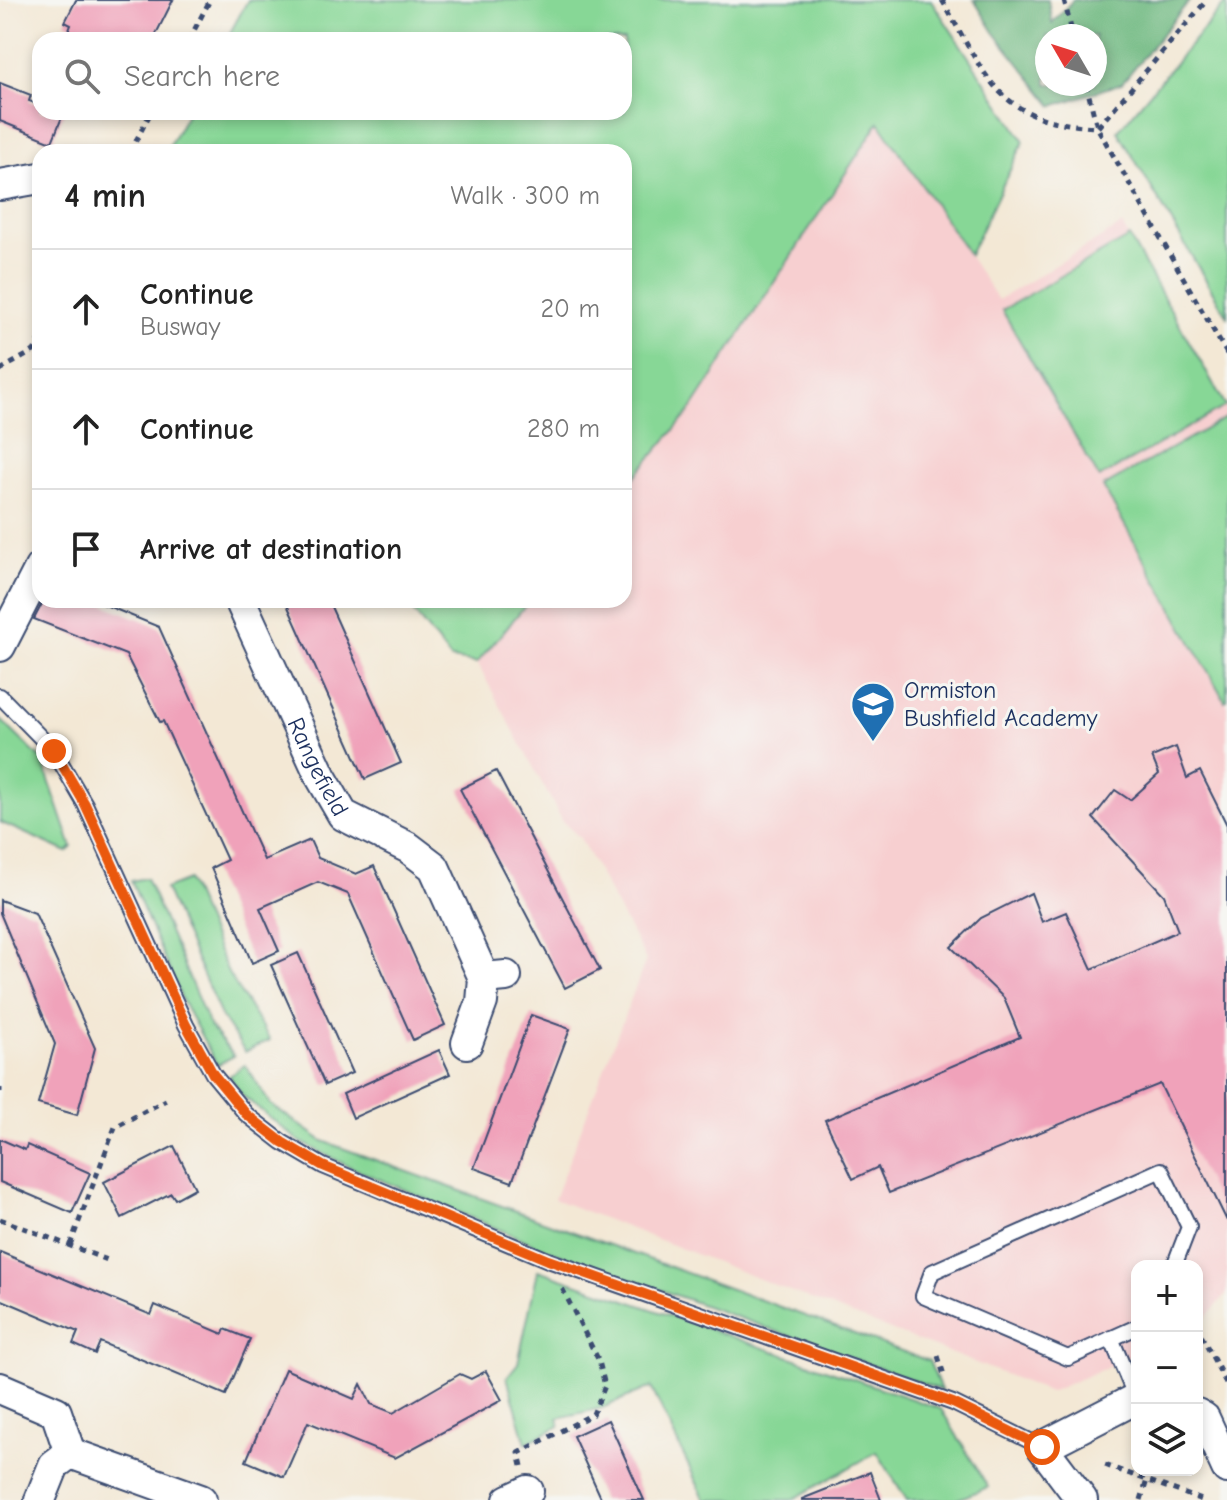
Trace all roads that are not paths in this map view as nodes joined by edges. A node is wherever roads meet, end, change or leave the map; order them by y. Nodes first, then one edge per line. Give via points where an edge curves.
1 (32, 179) edge
2 (0, 185) edge
3 (32, 584) edge
4 (244, 608) edge
5 (0, 646) edge
6 (0, 696) edge
7 (467, 1043) dead end
8 (1176, 1260) edge
9 (1131, 1330) edge
10 (1111, 1338) junction
11 (1131, 1384) edge
12 (0, 1388) edge
13 (1131, 1401) edge
14 (1203, 1417) edge
15 (1042, 1447) junction
16 (70, 1453) junction
17 (1227, 1468) edge
18 (40, 1500) edge
19 (201, 1500) edge
20 (1082, 1500) edge

1 - 2 street
3 - 5 street
4 - 7 street, Rangefield via 343,815 409,848 434,867 495,977
6 - 15 lane via 54,751 85,804 213,1074 246,1114 282,1142 323,1166 548,1260 953,1403
8 - 10 lane via 1189,1227 1161,1170 932,1272 923,1296 1068,1358
9 - 10 lane
10 - 11 lane
12 - 16 street via 56,1412
13 - 15 street
14 - 17 street
15 - 20 street
16 - 18 street via 54,1465
16 - 19 street

